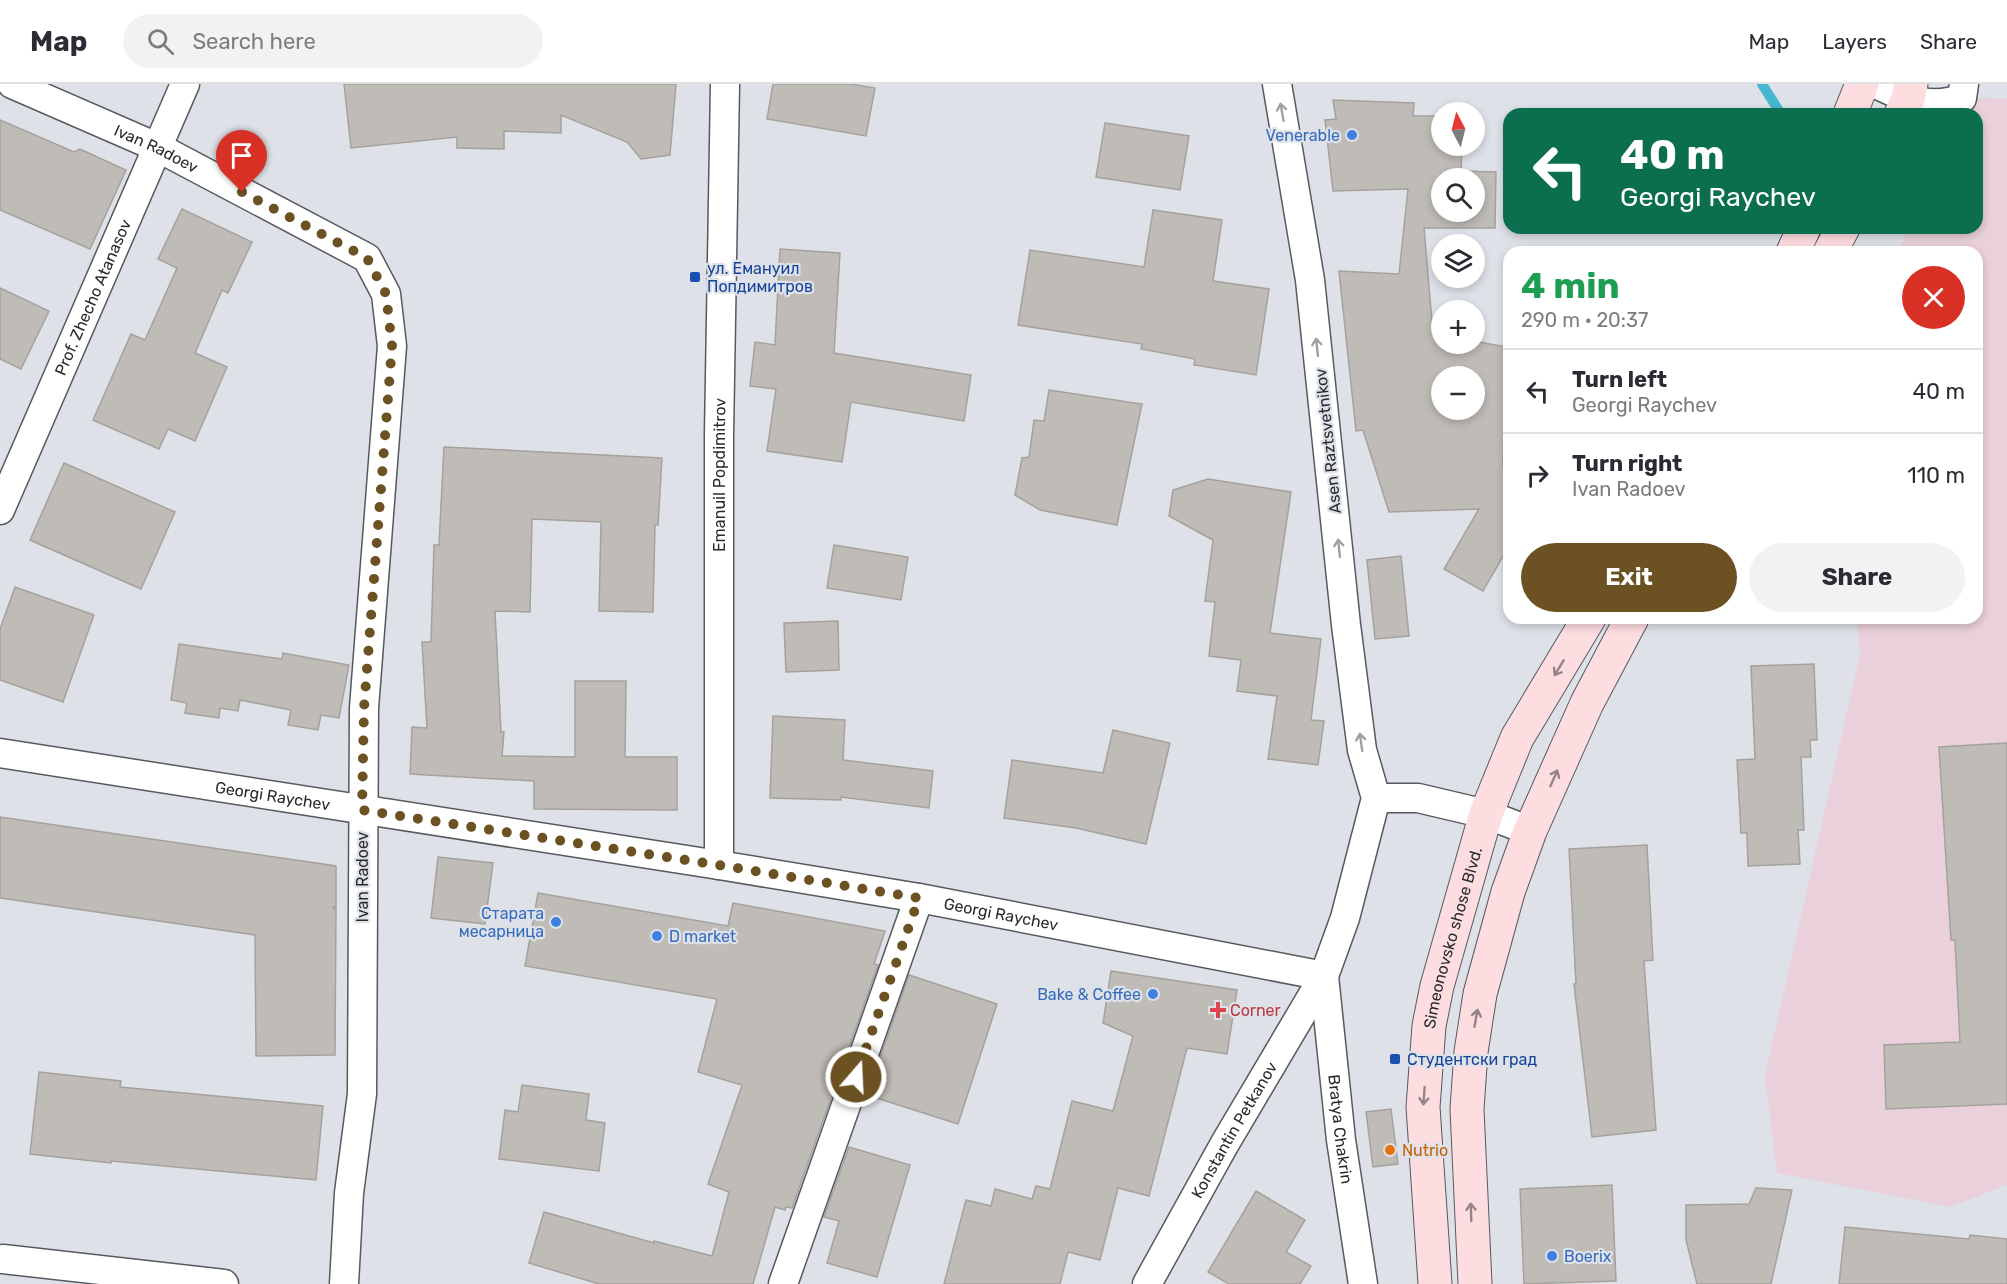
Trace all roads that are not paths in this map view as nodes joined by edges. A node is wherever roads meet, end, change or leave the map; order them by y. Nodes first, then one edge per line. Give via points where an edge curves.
1 (12, 84) edge
2 (185, 84) edge
3 (725, 84) edge
4 (1277, 84) edge
5 (1862, 84) edge
6 (1876, 84) edge
7 (1964, 84) edge
8 (1907, 99) edge
9 (1852, 108) edge
10 (159, 148) junction
11 (0, 510) edge
12 (1585, 624) edge
13 (1629, 624) edge
14 (0, 753) edge
15 (1376, 798) junction
16 (362, 810) junction
17 (1486, 814) junction
18 (1530, 831) junction
19 (718, 865) junction
20 (919, 898) junction
21 (1324, 976) junction
22 (3, 1259) dead end
23 (224, 1284) edge
24 (344, 1284) edge
25 (783, 1284) edge
26 (1147, 1284) edge
27 (1363, 1284) edge
28 (1435, 1284) edge
29 (1475, 1284) edge

1 - 10 street, Ivan Radoev
2 - 10 street, Prof. Zhecho Atanasov
3 - 19 street, Emanuil Popdimitrov
15 -> 4 street, Asen Raztsvetnikov via 1362,750 1310,280
5 - 9 main road
6 - 8 street
7 - 8 street via 1962,98 1948,104
10 - 11 street, Prof. Zhecho Atanasov
10 - 16 street, Ivan Radoev via 367,258 386,294 392,346 364,708
12 -> 17 main road, Simeonovsko shose Blvd. via 1516,738
18 -> 13 main road via 1587,703
14 - 16 street, Georgi Raychev
15 - 17 street via 1418,798
15 - 21 street via 1345,918
16 - 19 street, Georgi Raychev
16 - 24 street, Ivan Radoev via 362,1094 349,1193
17 - 18 street
17 -> 28 main road, Simeonovsko shose Blvd. via 1429,1026 1423,1107
29 -> 18 main road via 1467,1109 1471,1052 1483,983
19 - 20 street, Georgi Raychev
20 - 21 street, Georgi Raychev
20 - 25 street
21 - 26 street, Konstantin Petkanov
21 - 27 street, Bratya Chakrin via 1341,1140
22 - 23 street

